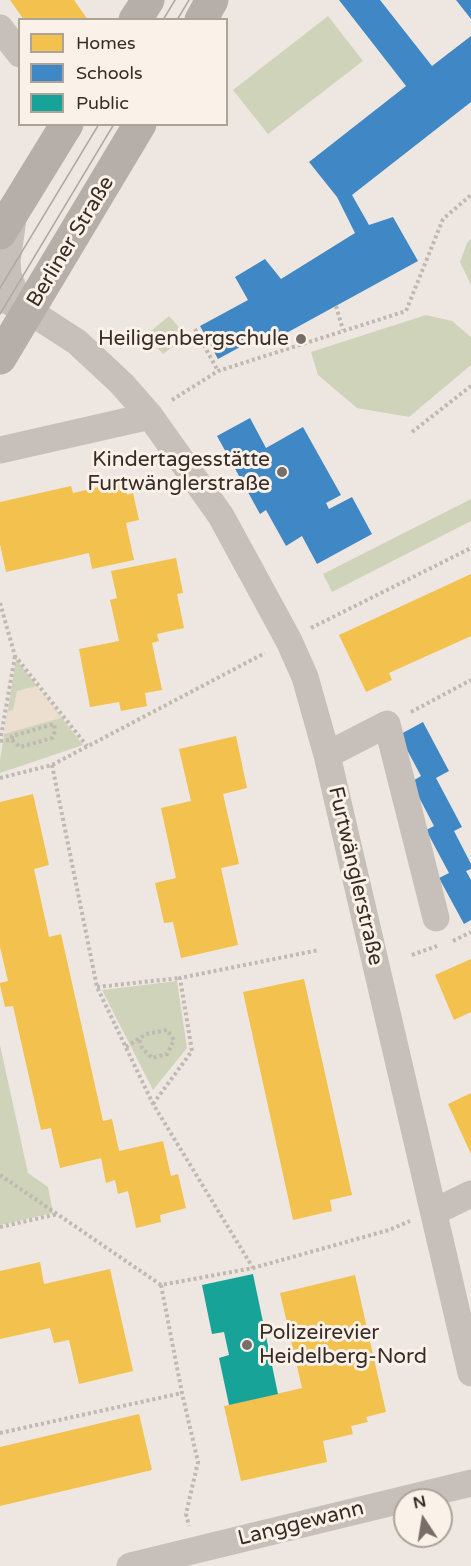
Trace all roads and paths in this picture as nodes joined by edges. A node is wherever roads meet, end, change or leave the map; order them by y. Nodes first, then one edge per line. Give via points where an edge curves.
1 (148, 0) edge
2 (212, 0) edge
3 (136, 18) edge
4 (202, 18) edge
5 (0, 28) edge
6 (18, 51) edge
7 (67, 126) edge
8 (139, 126) edge
9 (471, 195) edge
10 (7, 221) edge
11 (15, 305) edge
12 (336, 306) dead end
13 (195, 329) dead end
14 (343, 330) junction
15 (0, 358) edge
16 (218, 371) junction
17 (471, 386) edge
18 (150, 416) junction
19 (412, 432) dead end
20 (0, 450) edge
21 (471, 548) edge
22 (0, 603) edge
23 (288, 641) junction
24 (15, 656) junction
25 (471, 680) edge
26 (387, 724) junction
27 (12, 740) junction
28 (0, 742) edge
29 (87, 746) junction
30 (327, 755) junction
31 (52, 765) junction
32 (0, 778) edge
33 (436, 918) dead end
34 (319, 950) dead end
35 (180, 978) junction
36 (97, 987) junction
37 (139, 1038) junction
38 (126, 1047) junction
39 (153, 1104) junction
40 (0, 1175) edge
41 (471, 1194) edge
42 (434, 1212) junction
43 (59, 1214) junction
44 (0, 1227) edge
45 (253, 1268) junction
46 (161, 1285) junction
47 (471, 1373) edge
48 (182, 1393) junction
49 (0, 1433) edge
50 (471, 1483) edge
51 (195, 1550) junction
52 (130, 1566) edge

1 - 3 main road
2 - 4 main road
5 - 6 street
7 - 10 main road
8 - 11 main road, Berliner Straße
9 - 14 path via 443,219 406,312
10 - 11 street, Furtwänglerstraße via 7,261
11 - 15 main road, Berliner Straße
11 - 18 street, Furtwänglerstraße via 77,342
12 - 14 path
13 - 16 path
14 - 16 path
16 - 18 path
17 - 19 path
18 - 20 street
18 - 23 street, Furtwänglerstraße via 221,516
21 - 23 path
22 - 24 path
23 - 29 path
23 - 30 street, Furtwänglerstraße via 305,677
24 - 28 path
24 - 29 path
25 - 26 path
26 - 30 street
26 - 33 street
27 - 27 path via 20,747 52,738 54,722 12,736
27 - 28 path
29 - 31 path
30 - 42 street, Furtwänglerstraße
31 - 32 path
31 - 36 path
34 - 35 path
35 - 36 path
35 - 39 path via 192,1051
36 - 38 path
37 - 37 path via 166,1030 174,1040 167,1054 152,1058
37 - 38 path
38 - 39 path
39 - 45 path
40 - 43 path
41 - 42 street
42 - 45 path via 389,1230
42 - 47 street, Furtwänglerstraße
43 - 44 path
43 - 46 path
45 - 46 path
46 - 48 path
48 - 49 path
48 - 51 path via 198,1462 186,1514
50 - 51 street, Langgewann
51 - 52 street, Langgewann

